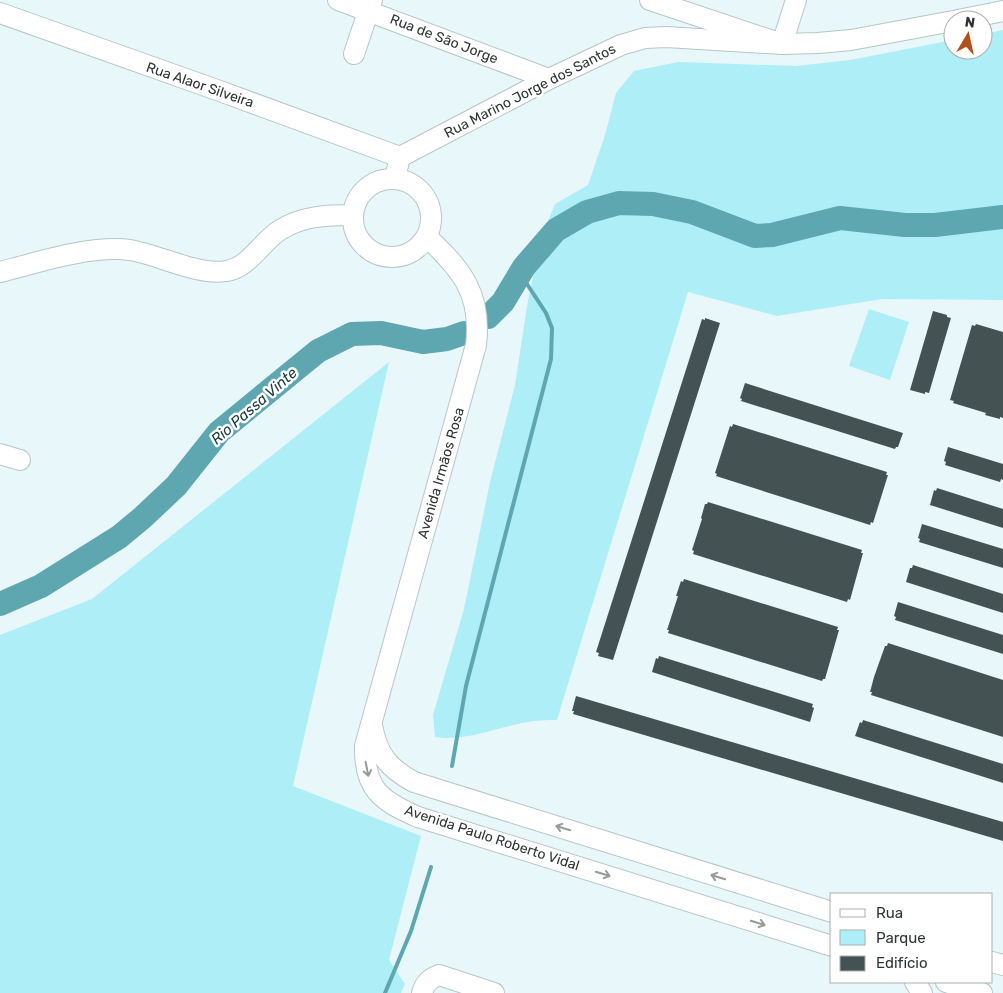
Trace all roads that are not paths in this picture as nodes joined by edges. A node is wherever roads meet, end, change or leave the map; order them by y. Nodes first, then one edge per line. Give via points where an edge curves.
1 (338, 0) edge
2 (650, 0) edge
3 (796, 0) edge
4 (988, 0) edge
5 (371, 5) edge
6 (1003, 5) edge
7 (0, 13) edge
8 (943, 23) edge
9 (782, 44) junction
10 (354, 54) dead end
11 (549, 79) junction
12 (400, 158) junction
13 (395, 178) junction
14 (353, 215) junction
15 (427, 237) junction
16 (0, 272) edge
17 (0, 454) edge
18 (20, 460) dead end
19 (371, 721) junction
20 (439, 789) junction
21 (390, 802) junction
22 (532, 818) junction
23 (466, 831) junction
24 (830, 911) edge
25 (830, 945) edge
26 (949, 983) edge
27 (426, 986) edge
28 (494, 993) edge
29 (982, 993) edge

1 - 5 street, Rua de São Jorge
2 - 9 street
3 - 9 street
4 - 6 street
5 - 10 street
5 - 11 street, Rua de São Jorge
7 - 12 street, Rua Alaor Silveira
8 - 9 street, Rua Marino Jorge dos Santos via 851,40
9 - 11 street, Rua Marino Jorge dos Santos via 645,38 621,45
11 - 12 street, Rua Marino Jorge dos Santos
12 - 13 street
13 - 14 street via 380,180 366,188 357,200
13 - 15 street via 410,182 427,199 432,222
14 - 15 street via 355,231 364,245 385,256 409,253
14 - 16 street via 321,215 302,220 280,230 251,258 228,271 213,272 114,249
15 - 19 street, Avenida Irmãos Rosa via 453,263 467,283 476,307 477,338
17 - 18 street
19 - 20 street via 375,741 389,765 414,782
19 -> 21 street, Avenida Paulo Roberto Vidal via 365,746 367,775 376,790
20 - 21 street via 447,796 448,802 444,812 438,814
20 - 22 street
21 - 23 street, Avenida Paulo Roberto Vidal via 418,816
22 - 23 street via 508,820 468,810 461,815
24 -> 22 street
23 -> 25 street, Avenida Paulo Roberto Vidal
26 - 29 street
27 - 28 street via 439,976

